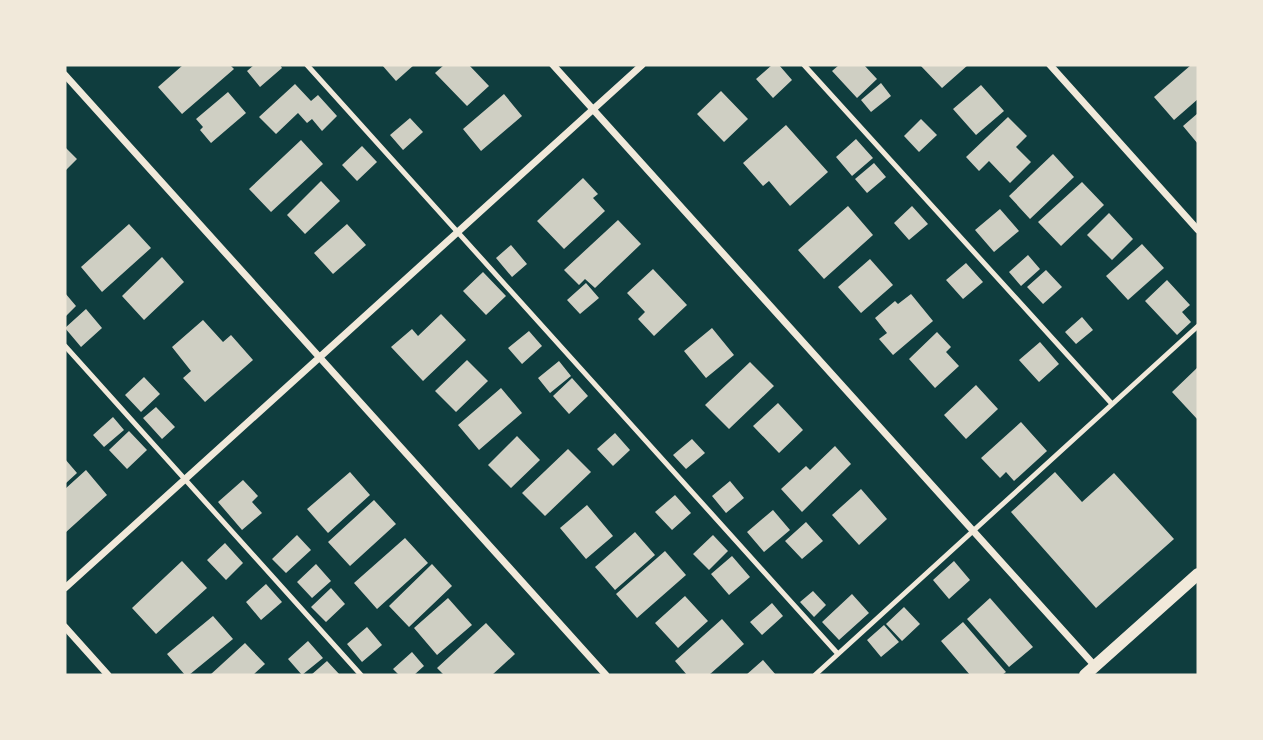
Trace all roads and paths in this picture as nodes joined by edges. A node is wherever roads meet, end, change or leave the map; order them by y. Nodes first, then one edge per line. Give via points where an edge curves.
1 (307, 65) edge
2 (553, 65) edge
3 (642, 65) edge
4 (804, 65) edge
5 (1050, 65) edge
6 (65, 75) edge
7 (593, 109) junction
8 (1198, 230) edge
9 (458, 232) junction
10 (1198, 326) edge
11 (65, 346) edge
12 (319, 357) junction
13 (1112, 404) junction
14 (185, 479) junction
15 (973, 531) junction
16 (1198, 574) edge
17 (65, 587) edge
18 (65, 627) edge
19 (838, 654) junction
20 (1095, 666) junction
21 (108, 675) edge
22 (361, 675) edge
23 (606, 675) edge
24 (815, 675) edge
25 (1085, 675) edge

1 - 9 lane
2 - 7 street
3 - 7 street
4 - 13 lane
5 - 8 street
6 - 12 street
7 - 9 street
7 - 15 street
9 - 12 street
9 - 19 lane
10 - 13 lane
11 - 14 lane
12 - 14 street
12 - 23 street
13 - 15 lane
14 - 17 street
14 - 22 lane
15 - 19 lane
15 - 20 street
16 - 20 street
18 - 21 street
19 - 24 lane
20 - 25 street

